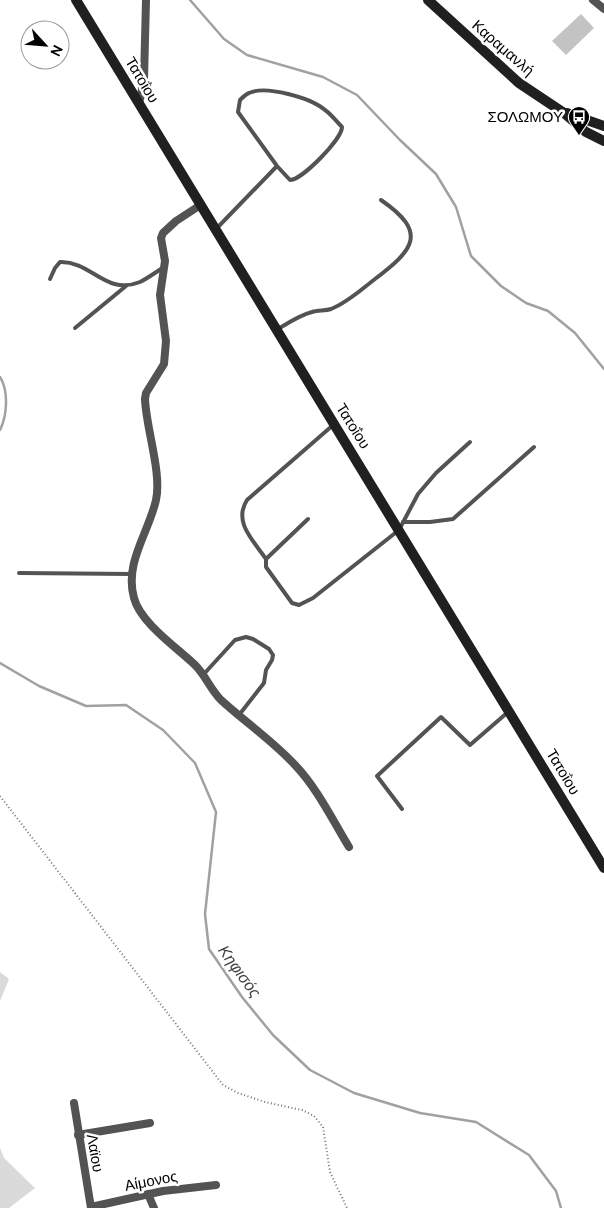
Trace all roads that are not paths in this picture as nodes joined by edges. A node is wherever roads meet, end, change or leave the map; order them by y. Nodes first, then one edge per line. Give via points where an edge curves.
1 (76, 0) edge
2 (146, 0) edge
3 (428, 0) edge
4 (594, 0) edge
5 (604, 9) edge
6 (139, 104) junction
7 (564, 112) junction
8 (604, 126) edge
9 (604, 141) edge
10 (277, 166) junction
11 (381, 200) dead end
12 (200, 206) junction
13 (214, 230) junction
14 (164, 267) junction
15 (50, 279) dead end
16 (128, 285) junction
17 (75, 328) dead end
18 (276, 330) junction
19 (334, 424) junction
20 (470, 442) dead end
21 (534, 447) dead end
22 (308, 519) dead end
23 (401, 526) junction
24 (266, 559) junction
25 (19, 573) dead end
26 (132, 574) junction
27 (203, 675) junction
28 (509, 711) junction
29 (239, 715) junction
30 (402, 810) dead end
31 (349, 847) dead end
32 (604, 868) edge
33 (74, 1103) dead end
34 (150, 1123) dead end
35 (78, 1135) junction
36 (216, 1185) dead end
37 (148, 1194) junction
38 (91, 1208) edge
39 (154, 1208) edge

1 - 6 street, Τατοΐου
2 - 6 street via 144,79
3 - 7 street, Καραμανλή via 519,83
4 - 5 street
6 - 12 street, Τατοΐου
7 - 8 street, Καραμανλή
7 - 9 street, Καραμανλή via 586,132
10 - 10 lane via 290,180 299,177 334,143 342,132 342,126 320,106 299,98 262,90 249,93 240,100 238,112
10 - 13 lane
11 - 18 lane via 398,212 409,228 412,236 406,254 337,305 312,311
12 - 13 street, Τατοΐου
12 - 14 street via 163,233
13 - 18 street, Τατοΐου
14 - 16 lane via 141,282
14 - 26 street via 160,284 166,341 164,364 145,399 158,480 156,500
15 - 16 lane via 60,262 71,262 115,285
16 - 17 lane
18 - 19 street, Τατοΐου
19 - 23 street, Τατοΐου
19 - 24 lane via 243,508 242,522
20 - 23 lane via 418,494
21 - 23 lane via 453,519
22 - 24 lane
23 - 24 lane via 302,605 292,603 266,567
23 - 28 street, Τατοΐου
25 - 26 lane
26 - 27 street via 139,611
27 - 29 street via 207,684
27 - 29 lane via 235,640 246,637 269,649 273,655 264,683
28 - 30 lane via 470,745 441,717 377,776
28 - 32 street, Τατοΐου
29 - 31 street via 295,765
33 - 35 street, Λαϊου
34 - 35 street
35 - 38 street, Λαϊου
36 - 37 street, Αίμονος
37 - 38 street, Αίμονος
37 - 39 street

